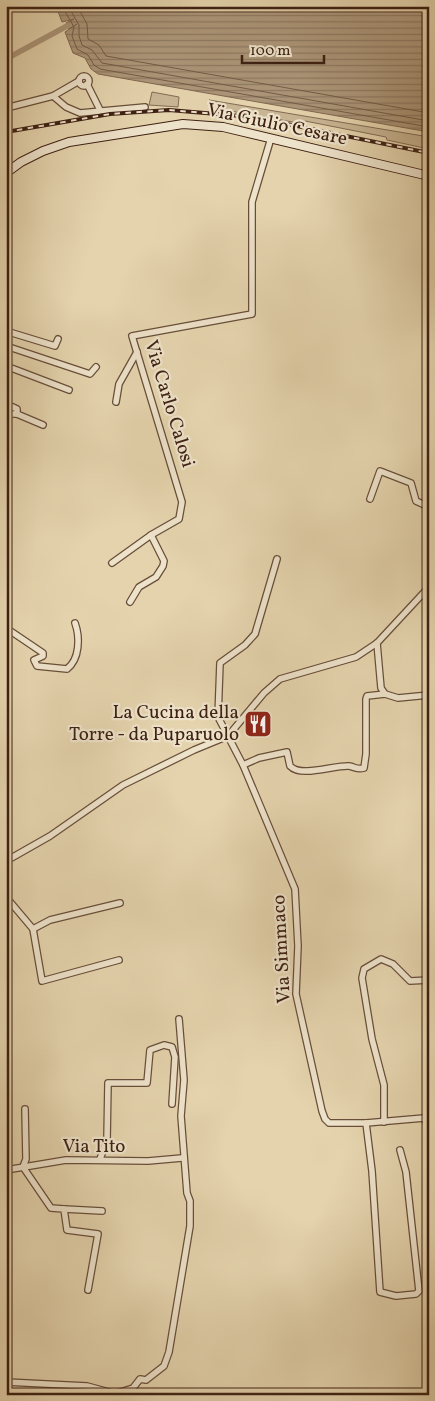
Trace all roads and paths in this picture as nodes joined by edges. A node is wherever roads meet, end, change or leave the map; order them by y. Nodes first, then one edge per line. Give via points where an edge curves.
1 (53, 96) junction
2 (145, 106) dead end
3 (6, 108) edge
4 (100, 110) junction
5 (271, 138) junction
6 (6, 173) edge
7 (429, 176) edge
8 (6, 334) edge
9 (6, 340) edge
10 (58, 340) dead end
11 (137, 352) junction
12 (6, 366) edge
13 (96, 367) dead end
14 (69, 390) dead end
15 (116, 402) dead end
16 (6, 404) edge
17 (17, 414) junction
18 (6, 417) edge
19 (43, 424) dead end
20 (370, 499) dead end
21 (429, 507) edge
22 (151, 535) junction
23 (277, 559) dead end
24 (112, 564) dead end
25 (429, 587) edge
26 (130, 602) dead end
27 (75, 623) dead end
28 (6, 628) edge
29 (377, 644) junction
30 (385, 694) junction
31 (429, 695) edge
32 (228, 736) junction
33 (244, 764) junction
34 (6, 861) edge
35 (6, 897) edge
36 (120, 903) dead end
37 (33, 929) junction
38 (118, 960) dead end
39 (429, 980) edge
40 (179, 1019) dead end
41 (172, 1104) dead end
42 (25, 1109) dead end
43 (384, 1122) junction
44 (366, 1123) junction
45 (429, 1128) edge
46 (400, 1150) dead end
47 (182, 1158) dead end
48 (100, 1159) junction
49 (23, 1167) junction
50 (6, 1170) edge
51 (64, 1209) junction
52 (102, 1210) dead end
53 (88, 1290) dead end
54 (6, 1382) edge
55 (118, 1394) edge

1 - 3 street
1 - 4 street via 80,113
1 - 4 street via 85,76
2 - 4 street
5 - 6 street, Via Giulio Cesare via 224,127 183,124 130,131 43,150
5 - 7 street, Via Giulio Cesare
5 - 11 street, Via Carlo Calosi via 252,202 252,314 132,336
8 - 10 street via 9,332 55,346
9 - 13 street via 9,347 90,374
11 - 15 street via 119,384
11 - 22 street, Via Carlo Calosi via 182,502 179,519
12 - 14 street
16 - 17 street via 17,409
17 - 18 street
17 - 19 street
20 - 21 street via 380,471 411,483 416,501
22 - 24 street, Via Carlo Calosi
22 - 26 street via 164,561 163,566 156,577 139,587
23 - 32 street, Via Simmaco via 255,634 220,663 218,717
25 - 29 street
27 - 28 street via 78,647 75,659 67,669 37,666 34,660 43,653
29 - 30 street via 381,688
29 - 32 street via 356,658 280,679
30 - 31 street via 398,698
30 - 33 street via 367,696 366,699 364,768 294,770 287,752
32 - 33 street, Via Simmaco
32 - 34 street via 123,785 50,836
33 - 44 street, Via Simmaco via 295,889 296,994 324,1119 329,1123
35 - 37 street
36 - 37 street via 50,920
37 - 38 street via 42,981
39 - 43 street via 410,981 392,964 381,959 364,969 366,1005 384,1085
40 - 55 street via 184,1080 181,1116 191,1213 181,1287 164,1366 146,1380 140,1379 133,1388
41 - 48 street via 175,1057 172,1047 164,1045 150,1050 147,1083 108,1083 107,1140
42 - 49 street via 26,1159
43 - 44 street, Via Simmaco
43 - 45 street, Via Simmaco via 424,1118
44 - 46 street via 380,1292 396,1296 420,1291 406,1172
47 - 48 street, Via Tito via 148,1162
48 - 49 street, Via Tito via 66,1160
49 - 50 street, Via Tito
49 - 51 street via 51,1208
51 - 52 street
51 - 53 street via 67,1230 98,1234
54 - 55 street via 87,1386

